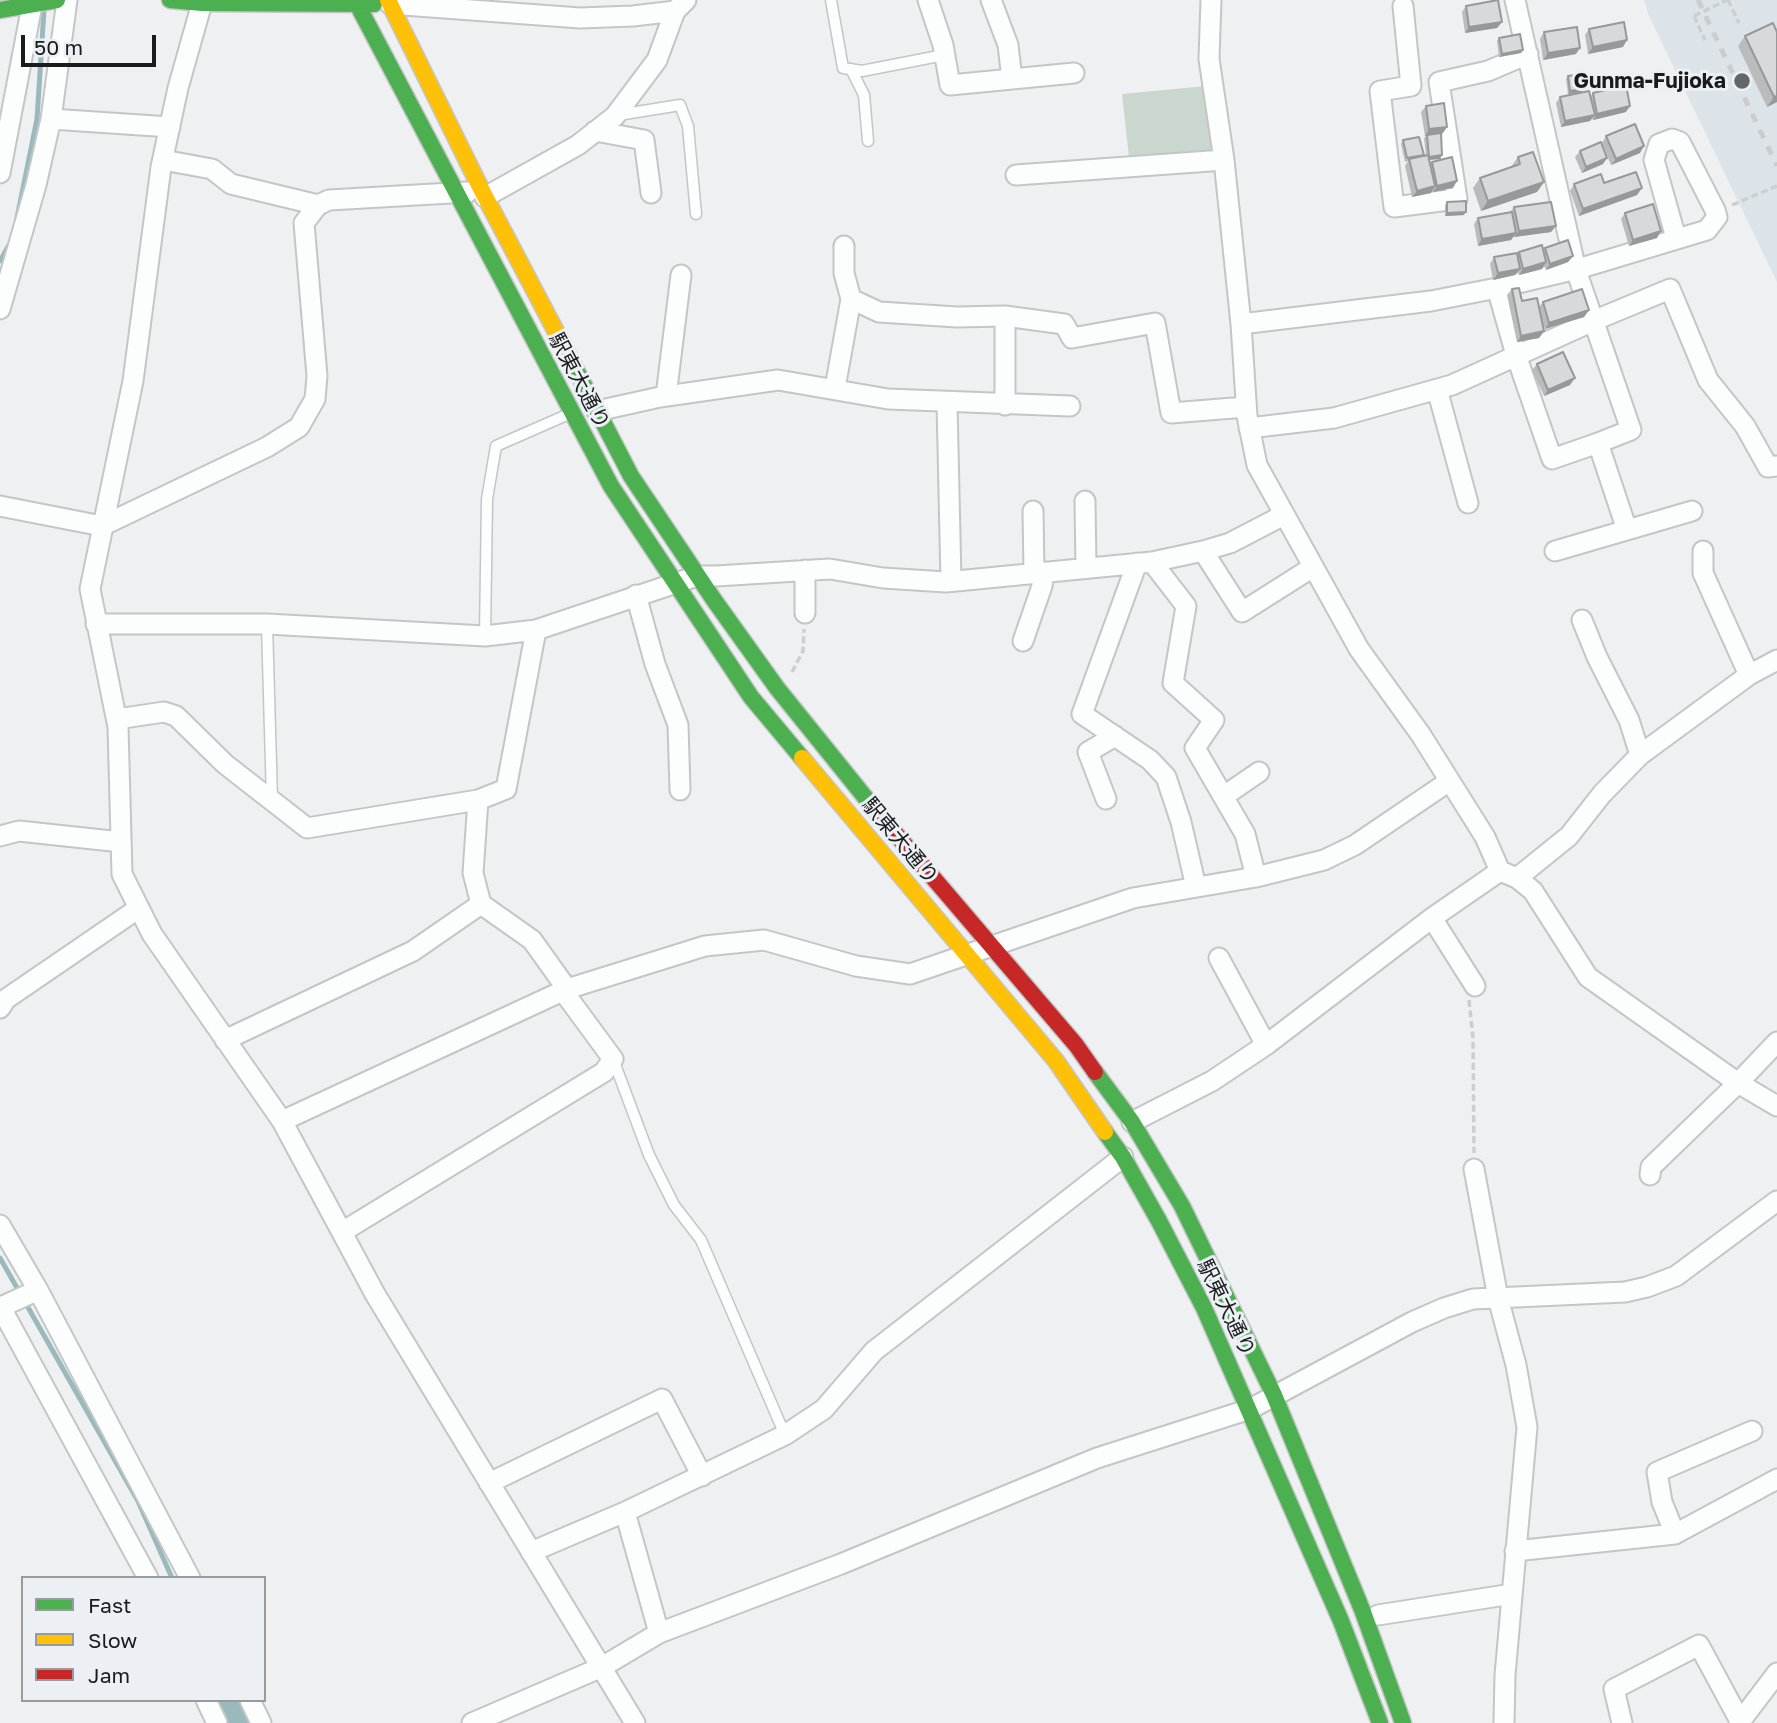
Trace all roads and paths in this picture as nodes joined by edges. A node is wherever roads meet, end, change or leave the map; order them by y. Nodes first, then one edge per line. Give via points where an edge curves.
1 (57, 0) edge
2 (67, 0) edge
3 (170, 0) edge
4 (831, 0) edge
5 (928, 0) edge
6 (991, 0) edge
7 (1211, 0) edge
8 (1516, 0) edge
9 (1728, 0) edge
10 (33, 2) edge
11 (356, 2) edge
12 (389, 2) edge
13 (202, 3) junction
14 (681, 6) edge
15 (1403, 6) dead end
16 (0, 10) edge
17 (1739, 23) dead end
18 (1705, 40) dead end
19 (1528, 54) junction
20 (944, 55) junction
21 (850, 69) junction
22 (1074, 73) dead end
23 (1012, 79) junction
24 (1438, 82) junction
25 (1410, 86) junction
26 (615, 116) junction
27 (51, 119) junction
28 (170, 127) junction
29 (595, 131) junction
30 (868, 141) dead end
31 (163, 160) junction
32 (1224, 160) junction
33 (0, 173) edge
34 (1016, 175) dead end
35 (1777, 186) edge
36 (456, 193) junction
37 (651, 193) dead end
38 (484, 194) junction
39 (318, 205) junction
40 (1733, 206) dead end
41 (696, 214) dead end
42 (1676, 238) junction
43 (844, 246) dead end
44 (1576, 270) junction
45 (681, 275) dead end
46 (1497, 288) junction
47 (851, 299) junction
48 (0, 309) edge
49 (1005, 316) junction
50 (1593, 320) junction
51 (1241, 324) junction
52 (1516, 355) junction
53 (835, 388) junction
54 (1437, 389) junction
55 (666, 396) junction
56 (947, 403) junction
57 (1005, 405) junction
58 (1070, 406) dead end
59 (1246, 407) junction
60 (597, 411) junction
61 (572, 413) junction
62 (1249, 428) junction
63 (1598, 443) junction
64 (1777, 466) edge
65 (1085, 501) dead end
66 (1468, 503) dead end
67 (0, 506) edge
68 (1033, 511) dead end
69 (1692, 511) dead end
70 (1284, 515) junction
71 (102, 526) junction
72 (1627, 530) junction
73 (1203, 551) junction
74 (1555, 551) dead end
75 (1703, 551) dead end
76 (1144, 562) junction
77 (1313, 567) junction
78 (1086, 568) junction
79 (804, 570) junction
80 (1039, 572) junction
81 (697, 576) junction
82 (951, 581) junction
83 (674, 584) junction
84 (636, 595) junction
85 (805, 613) joint
86 (1582, 620) dead end
87 (96, 624) junction
88 (267, 624) junction
89 (536, 630) junction
90 (485, 636) junction
91 (1023, 641) dead end
92 (1777, 660) edge
93 (1749, 675) junction
94 (777, 688) junction
95 (117, 719) junction
96 (1115, 736) junction
97 (1640, 755) junction
98 (1259, 772) dead end
99 (1448, 782) junction
100 (680, 790) dead end
101 (1224, 796) junction
102 (1106, 799) dead end
103 (478, 800) junction
104 (272, 801) junction
105 (0, 836) edge
106 (121, 842) junction
107 (1509, 874) junction
108 (1256, 877) junction
109 (1196, 887) junction
110 (481, 904) junction
111 (139, 908) junction
112 (1432, 918) junction
113 (990, 946) junction
114 (968, 955) junction
115 (1219, 958) dead end
116 (1475, 986) joint
117 (565, 990) junction
118 (0, 1008) edge
119 (225, 1040) junction
120 (1777, 1042) edge
121 (1266, 1045) junction
122 (613, 1059) junction
123 (1738, 1083) junction
124 (1777, 1106) edge
125 (282, 1121) junction
126 (1132, 1122) junction
127 (1123, 1157) junction
128 (1474, 1169) joint
129 (1650, 1175) dead end
130 (1777, 1201) edge
131 (0, 1225) edge
132 (342, 1232) junction
133 (38, 1290) junction
134 (1498, 1298) junction
135 (0, 1307) edge
136 (1273, 1395) junction
137 (1250, 1409) junction
138 (1752, 1431) dead end
139 (785, 1435) junction
140 (702, 1476) junction
141 (1777, 1479) edge
142 (489, 1483) junction
143 (625, 1512) junction
144 (1675, 1534) junction
145 (1515, 1550) junction
146 (531, 1552) junction
147 (147, 1576) edge
148 (189, 1576) edge
149 (1512, 1594) junction
150 (1378, 1615) dead end
151 (659, 1633) junction
152 (602, 1667) junction
153 (1777, 1673) edge
154 (207, 1702) edge
155 (251, 1702) edge
156 (1740, 1722) edge
157 (217, 1723) edge
158 (261, 1723) edge
159 (472, 1723) edge
160 (635, 1723) edge
161 (1380, 1723) edge
162 (1403, 1723) edge
163 (1504, 1723) edge
164 (1622, 1723) edge

1 - 10 street
2 - 27 street
3 - 13 street
4 - 21 lane via 843,68
5 - 20 street
6 - 23 street via 1007,45
7 - 32 street via 1209,59
8 - 19 street
9 - 17 path
9 - 18 path, bridge via 1694,16
10 - 16 street
10 - 33 street
11 - 12 street
11 - 13 street
11 - 36 street, 駅東大通り
12 - 14 street via 580,18 633,16
12 - 38 street, 駅東大通り
13 - 28 street
14 - 26 street via 657,60
15 - 25 street
19 - 24 street via 1488,71
19 - 44 street
20 - 21 lane via 862,71
20 - 23 street via 950,85
21 - 30 lane via 864,95
22 - 23 street
24 - 25 street
24 - 25 street via 1457,199 1394,207 1380,91
26 - 29 street
26 - 41 lane via 680,105 688,126
27 - 28 street
27 - 48 street
28 - 31 street
29 - 37 street via 644,141
29 - 38 street via 578,145
31 - 39 street via 212,169 231,184
31 - 71 street via 133,381
32 - 34 street
32 - 51 street
35 - 40 path
36 - 38 street
36 - 39 street via 329,200
36 - 61 street, 駅東大通り
38 - 60 street, 駅東大通り
39 - 71 street via 304,223 317,376 315,399 299,427 267,447
42 - 42 street via 1654,160 1658,144 1672,139 1680,142 1717,218 1707,230
42 - 44 street
43 - 47 street via 844,273
44 - 46 street
44 - 50 street
45 - 55 street
46 - 51 street via 1431,301
46 - 52 street
47 - 49 street via 879,312
47 - 53 street
49 - 57 street
49 - 59 street via 1064,324 1072,338 1155,323 1171,413
50 - 52 street
50 - 63 street via 1631,430
50 - 64 street via 1670,289 1708,380 1745,426 1768,467
51 - 59 street
52 - 54 street
52 - 63 street via 1552,458
53 - 55 street via 778,380
53 - 56 street via 888,399
54 - 62 street via 1334,418
54 - 66 street
55 - 60 street
56 - 57 street
56 - 82 street
57 - 58 street
59 - 62 street
60 - 81 street, 駅東大通り via 631,476
61 - 83 street, 駅東大通り via 611,486
61 - 90 lane via 496,446 487,499
62 - 70 street via 1257,465
63 - 72 street
65 - 78 street
67 - 71 street
68 - 80 street
69 - 72 street
70 - 73 street
70 - 77 street
71 - 87 street via 90,589
72 - 74 street
73 - 76 street
73 - 77 street via 1242,612
75 - 93 street via 1703,573
76 - 78 street
76 - 96 street via 1082,714
76 - 101 street via 1186,606 1173,683 1214,720 1195,748
77 - 99 street via 1359,649 1421,735
78 - 80 street
79 - 81 street
79 - 82 street
79 - 85 street
80 - 82 street
80 - 91 street via 1042,586
81 - 83 street
81 - 94 street, 駅東大通り
83 - 84 street
83 - 114 street, 駅東大通り via 751,697
84 - 89 street
84 - 100 street via 678,725
85 - 94 path via 803,651 788,681
86 - 97 street via 1629,720
87 - 88 street
87 - 95 street
88 - 90 street
88 - 104 lane
89 - 90 street
89 - 103 street via 506,789
92 - 93 street
93 - 97 street
94 - 113 street, 駅東大通り
95 - 104 street via 164,712 176,716
95 - 106 street
96 - 102 street via 1088,752
96 - 109 street via 1166,777
97 - 107 street via 1569,836
98 - 101 street
99 - 107 street
99 - 108 street via 1355,845 1324,860
101 - 108 street via 1245,834
103 - 104 street via 307,828
103 - 110 street via 473,873
105 - 106 street via 19,831
106 - 111 street via 122,874
107 - 112 street
107 - 123 street via 1533,891 1588,977
108 - 109 street
109 - 113 street via 1133,898
110 - 117 street via 532,940
110 - 119 street via 413,951
111 - 118 street via 6,999
111 - 119 street
112 - 116 street
112 - 121 street
113 - 114 street
113 - 126 street, 駅東大通り via 1076,1045
114 - 117 street via 911,974 856,966 764,940 705,946
114 - 127 street, 駅東大通り via 1056,1061
115 - 121 street
116 - 128 path via 1468,1004 1473,1038
117 - 122 street
117 - 125 street
119 - 125 street
120 - 123 street
121 - 126 street via 1212,1082
122 - 132 street via 604,1072
122 - 139 lane via 649,1154 674,1205 701,1240
123 - 124 street
123 - 129 street via 1651,1167
125 - 132 street
126 - 136 street, 駅東大通り via 1182,1206
127 - 137 street, 駅東大通り via 1198,1297
127 - 139 street via 874,1351 824,1409
128 - 134 street
130 - 134 street via 1685,1270 1647,1287
131 - 133 street
132 - 142 street
133 - 135 street
133 - 148 street
134 - 136 street via 1472,1299 1412,1322
134 - 145 street via 1527,1427
135 - 147 street
136 - 137 street
136 - 162 street, 駅東大通り via 1363,1612
137 - 151 street via 1097,1458
137 - 161 street, 駅東大通り
138 - 144 street via 1657,1472 1661,1502
139 - 140 street
140 - 142 street via 662,1399
140 - 143 street
141 - 144 street
142 - 146 street
143 - 146 street
143 - 151 street
144 - 145 street
145 - 149 street
146 - 152 street
149 - 150 street
149 - 163 street
151 - 152 street
152 - 159 street
152 - 160 street
153 - 156 street
154 - 157 street
155 - 158 street
156 - 164 street via 1699,1645 1614,1689

